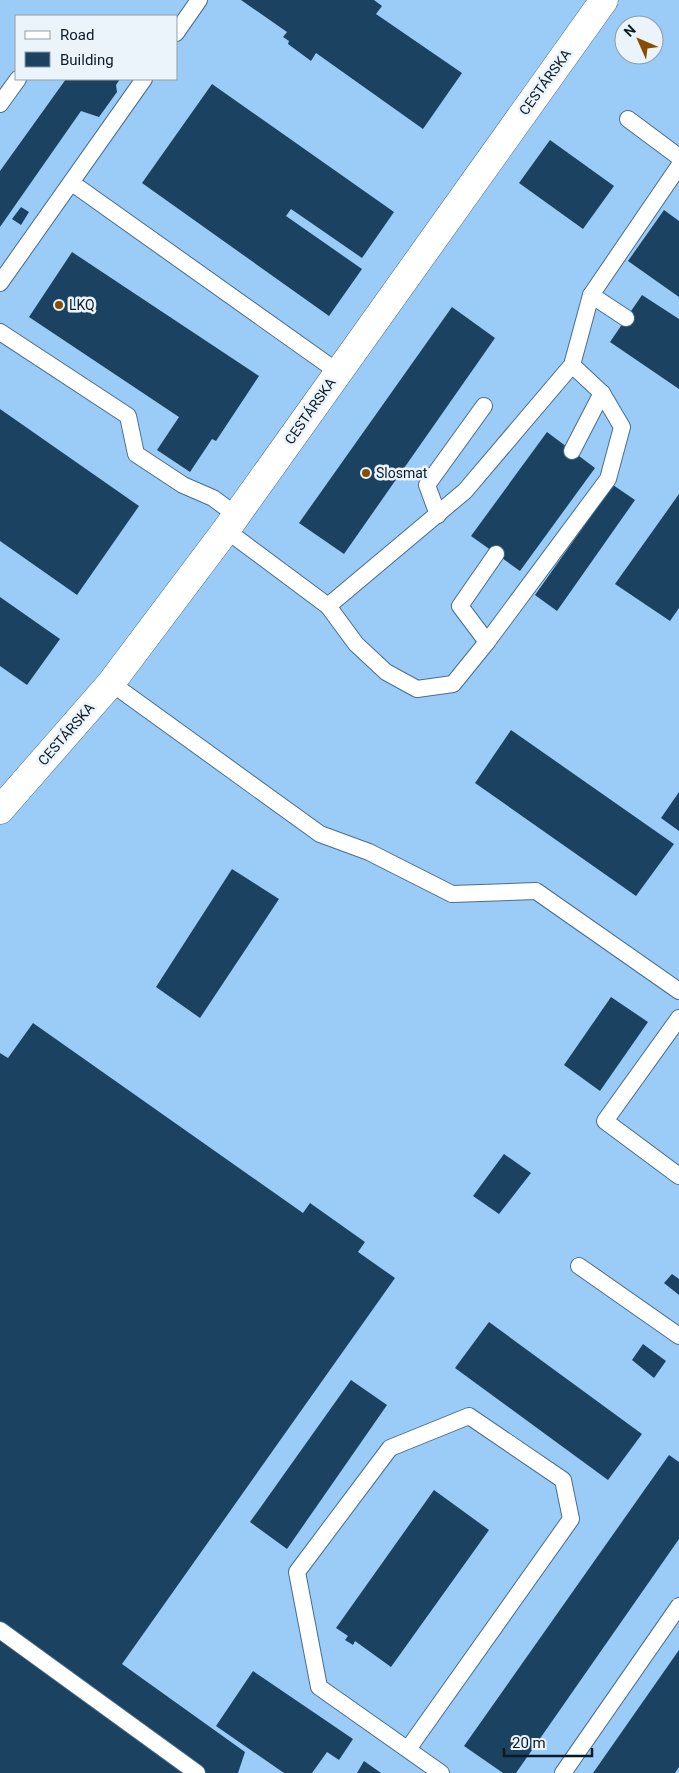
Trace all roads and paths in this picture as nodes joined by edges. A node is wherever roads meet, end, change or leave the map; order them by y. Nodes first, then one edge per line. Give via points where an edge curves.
1 (200, 0) edge
2 (604, 0) edge
3 (178, 30) edge
4 (17, 80) edge
5 (143, 80) edge
6 (0, 104) edge
7 (628, 118) dead end
8 (679, 157) edge
9 (679, 166) edge
10 (72, 183) junction
11 (0, 283) edge
12 (591, 295) junction
13 (626, 318) dead end
14 (0, 332) edge
15 (572, 364) junction
16 (338, 372) junction
17 (602, 393) junction
18 (484, 406) dead end
19 (572, 451) dead end
20 (438, 515) junction
21 (231, 522) junction
22 (496, 554) dead end
23 (328, 606) junction
24 (487, 642) junction
25 (111, 683) junction
26 (0, 810) edge
27 (679, 991) edge
28 (679, 1018) edge
29 (679, 1176) edge
30 (579, 1266) dead end
31 (679, 1336) edge
32 (679, 1606) edge
33 (0, 1630) edge
34 (408, 1749) junction
35 (197, 1773) edge
36 (441, 1773) edge
37 (563, 1773) edge

1 - 3 lane
2 - 16 street, CESTÁRSKA
4 - 6 lane
5 - 10 lane
7 - 8 lane
9 - 12 lane
10 - 11 lane
10 - 16 lane
12 - 13 lane
12 - 15 lane
14 - 21 lane via 128,416 136,454 184,486 213,498
15 - 17 lane
15 - 20 lane via 465,492
16 - 21 street, CESTÁRSKA
17 - 19 lane
17 - 24 lane via 622,427 608,479
18 - 20 lane via 427,485
20 - 23 lane
21 - 23 lane
21 - 25 street, CESTÁRSKA
22 - 24 lane via 460,606
23 - 24 lane via 356,644 386,672 417,689 453,684
25 - 26 street, CESTÁRSKA
25 - 27 lane via 320,834 369,852 452,894 536,891
28 - 29 lane via 605,1121
30 - 31 lane
32 - 37 lane
33 - 35 lane
34 - 34 lane via 319,1687 297,1572 390,1448 469,1416 563,1480 570,1519
34 - 36 lane

